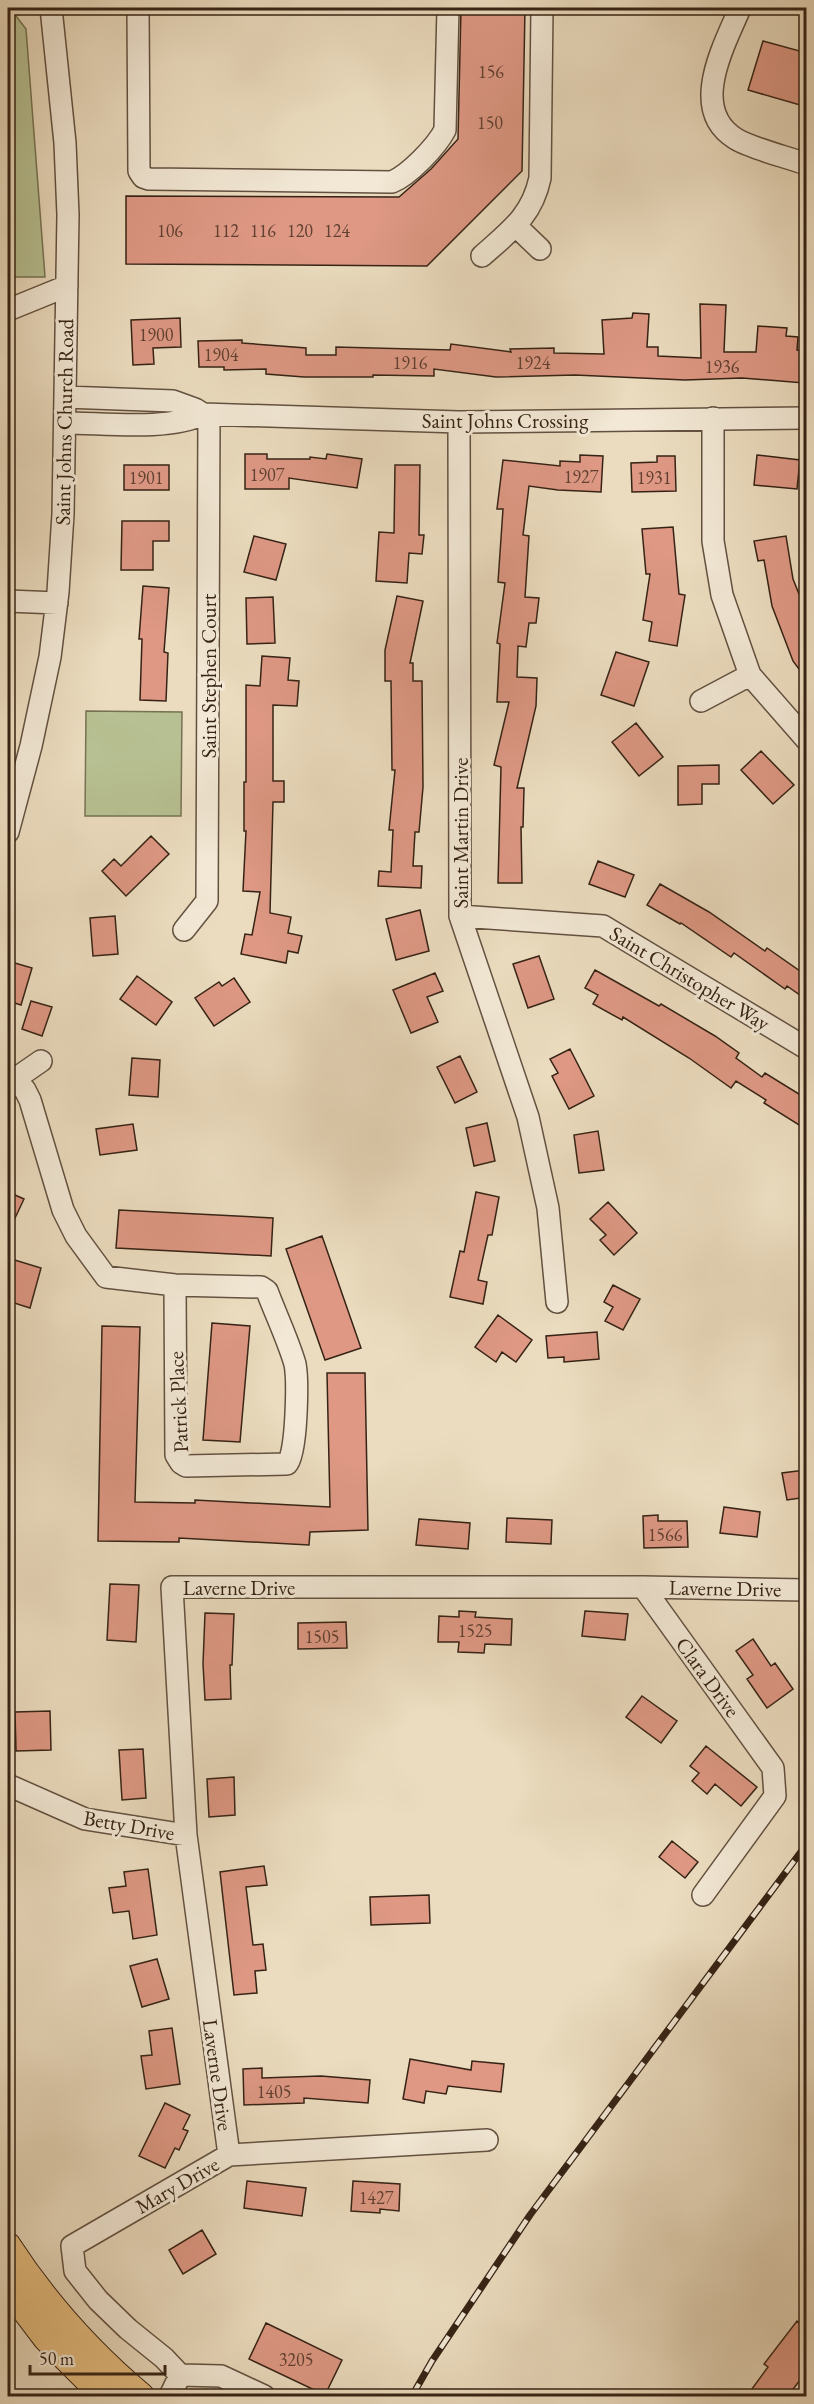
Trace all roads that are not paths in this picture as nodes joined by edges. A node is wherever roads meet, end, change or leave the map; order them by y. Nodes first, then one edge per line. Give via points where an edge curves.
1 (51, 8) edge
2 (138, 8) edge
3 (448, 8) edge
4 (542, 8) edge
5 (740, 8) edge
6 (807, 164) edge
7 (516, 226) junction
8 (540, 249) dead end
9 (482, 256) dead end
10 (67, 286) junction
11 (8, 310) edge
12 (65, 398) junction
13 (206, 415) junction
14 (713, 418) junction
15 (807, 418) edge
16 (459, 422) junction
17 (65, 423) junction
18 (8, 600) edge
19 (57, 603) junction
20 (750, 675) junction
21 (701, 701) dead end
22 (807, 739) edge
23 (15, 773) edge
24 (8, 832) edge
25 (460, 916) junction
26 (184, 930) dead end
27 (807, 1048) edge
28 (41, 1061) dead end
29 (11, 1076) edge
30 (175, 1285) junction
31 (557, 1302) dead end
32 (643, 1587) junction
33 (807, 1590) edge
34 (8, 1785) edge
35 (186, 1835) junction
36 (704, 1895) dead end
37 (487, 2140) dead end
38 (229, 2155) junction
39 (8, 2246) edge
40 (8, 2288) edge
41 (180, 2375) junction
42 (104, 2397) edge
43 (141, 2397) edge
44 (170, 2397) edge
45 (264, 2397) edge

1 - 10 street, Saint Johns Church Road via 65,153
2 - 3 street via 142,177 392,182 440,140 445,130
4 - 7 street via 540,178 537,195
5 - 6 street via 716,68 711,91 715,115 720,126 737,140
7 - 8 street
7 - 9 street
10 - 11 street
10 - 12 street, Saint Johns Church Road
12 - 13 street, Saint Johns Crossing via 173,401
12 - 17 street, Saint Johns Church Road
13 - 16 street, Saint Johns Crossing
13 - 17 street, Saint Johns Crossing via 161,424
13 - 26 street, Saint Stephen Court via 207,901
14 - 15 street, Saint Johns Crossing
14 - 16 street, Saint Johns Crossing
14 - 20 street via 713,541 722,595
16 - 25 street, Saint Martin Drive
17 - 19 street, Saint Johns Church Road
18 - 19 street
19 - 23 street, Saint Johns Church Road via 45,687
20 - 21 street
20 - 22 street
23 - 24 street, Saint Johns Church Road
25 - 27 street, Saint Christopher Way via 603,926
25 - 31 street, Saint Martin Drive via 528,1117 548,1208
28 - 29 street
29 - 30 street, Patrick Place via 30,1100 63,1210 102,1274 112,1280
30 - 30 street, Patrick Place via 261,1287 267,1291 295,1366 296,1428 292,1460 287,1464 181,1463 176,1455
32 - 33 street, Laverne Drive
32 - 35 street, Laverne Drive via 172,1587
32 - 36 street, Clara Drive via 772,1768 776,1796
34 - 35 street, Betty Drive via 85,1820
35 - 38 street, Laverne Drive
37 - 38 street, Mary Drive
38 - 41 street, Mary Drive via 72,2246 75,2271 98,2300
39 - 43 main road via 65,2323
40 - 42 main road via 46,2338
41 - 44 street
41 - 45 street via 221,2376

